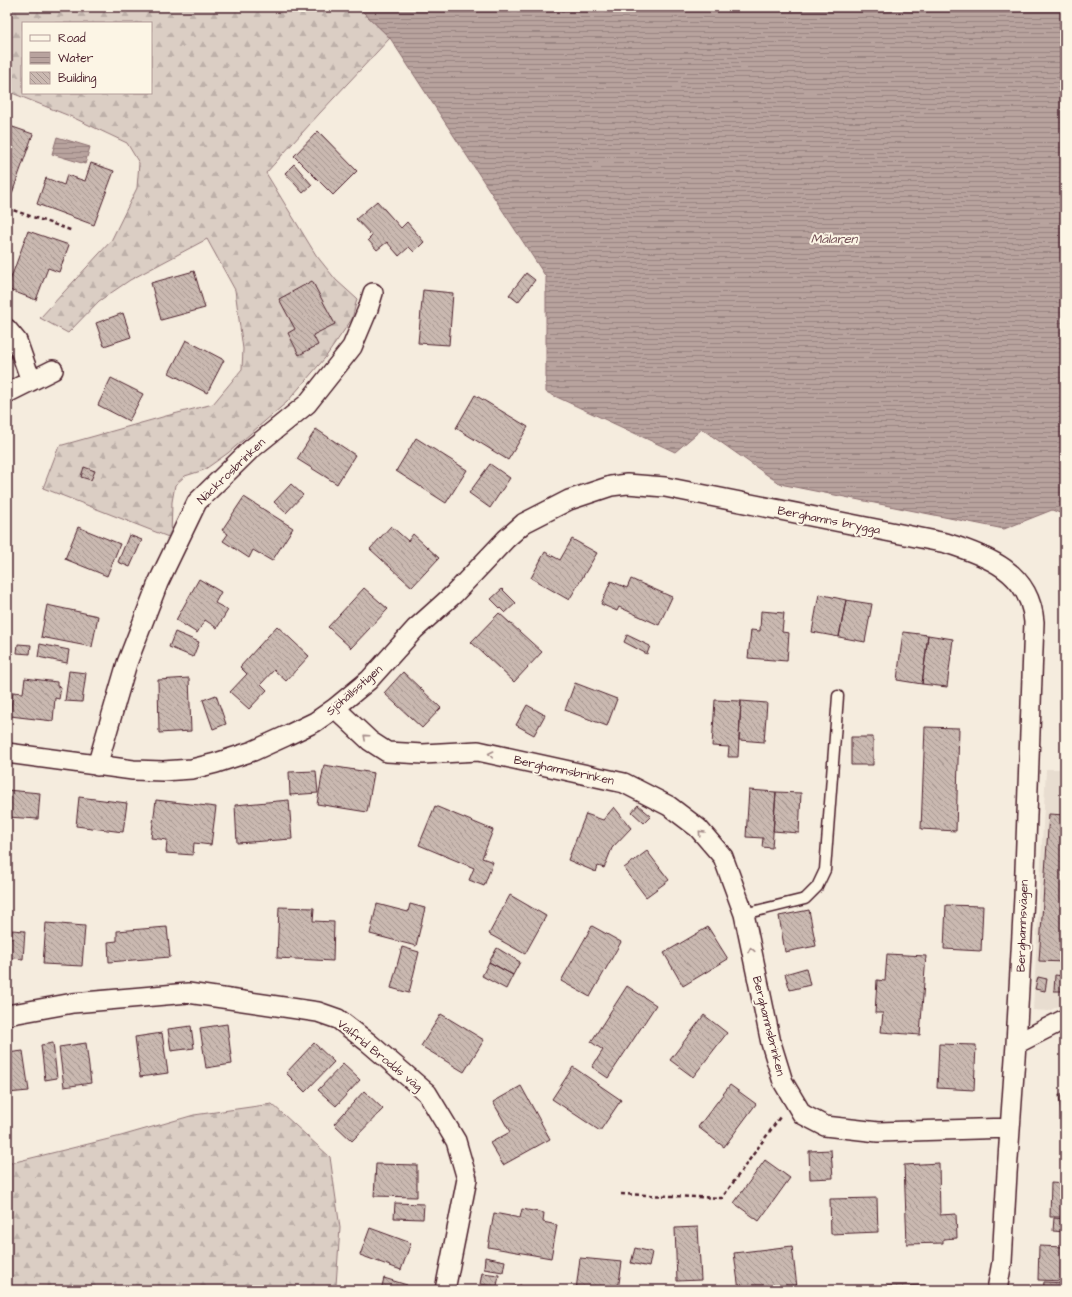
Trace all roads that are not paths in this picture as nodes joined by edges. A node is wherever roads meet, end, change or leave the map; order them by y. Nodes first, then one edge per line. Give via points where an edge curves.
1 (373, 293) dead end
2 (7, 329) edge
3 (53, 370) dead end
4 (32, 381) junction
5 (7, 393) edge
6 (646, 485) joint
7 (1008, 570) joint
8 (838, 696) dead end
9 (335, 708) junction
10 (7, 753) edge
11 (97, 766) junction
12 (744, 914) junction
13 (7, 1015) edge
14 (1065, 1019) edge
15 (1016, 1044) junction
16 (1010, 1128) junction
17 (445, 1290) edge
18 (997, 1290) edge

1 - 11 street, Näckrosbrinken via 352,347 307,404 250,450 197,502 158,583 127,663
2 - 4 street via 17,341
3 - 4 street
4 - 5 street
6 - 7 street, Berghamns brygga via 946,543 974,552
6 - 9 street, Sjöhällsstigen via 611,486 569,500 524,523 454,594 415,628 369,680
7 - 15 street, Berghamnsvägen via 1029,598 1034,622
8 - 12 lane via 826,870 817,887 805,899
9 - 11 street, Sjöhällsstigen via 314,722 253,751 192,769 163,771
12 -> 9 street, Berghamnsbrinken via 723,857 698,828 669,806 624,782 478,751 422,754 388,752 370,741
10 - 11 street, Sjöhällsstigen
16 -> 12 street, Berghamnsbrinken via 878,1132 825,1126 802,1114 783,1082 771,1042
13 - 17 street, Valfrid Brodds väg via 73,1004 188,994 318,1012 338,1019 427,1093 456,1141 467,1179
14 - 15 street
15 - 16 street, Berghamnsvägen
16 - 18 street, Berghamnsvägen via 1002,1262

